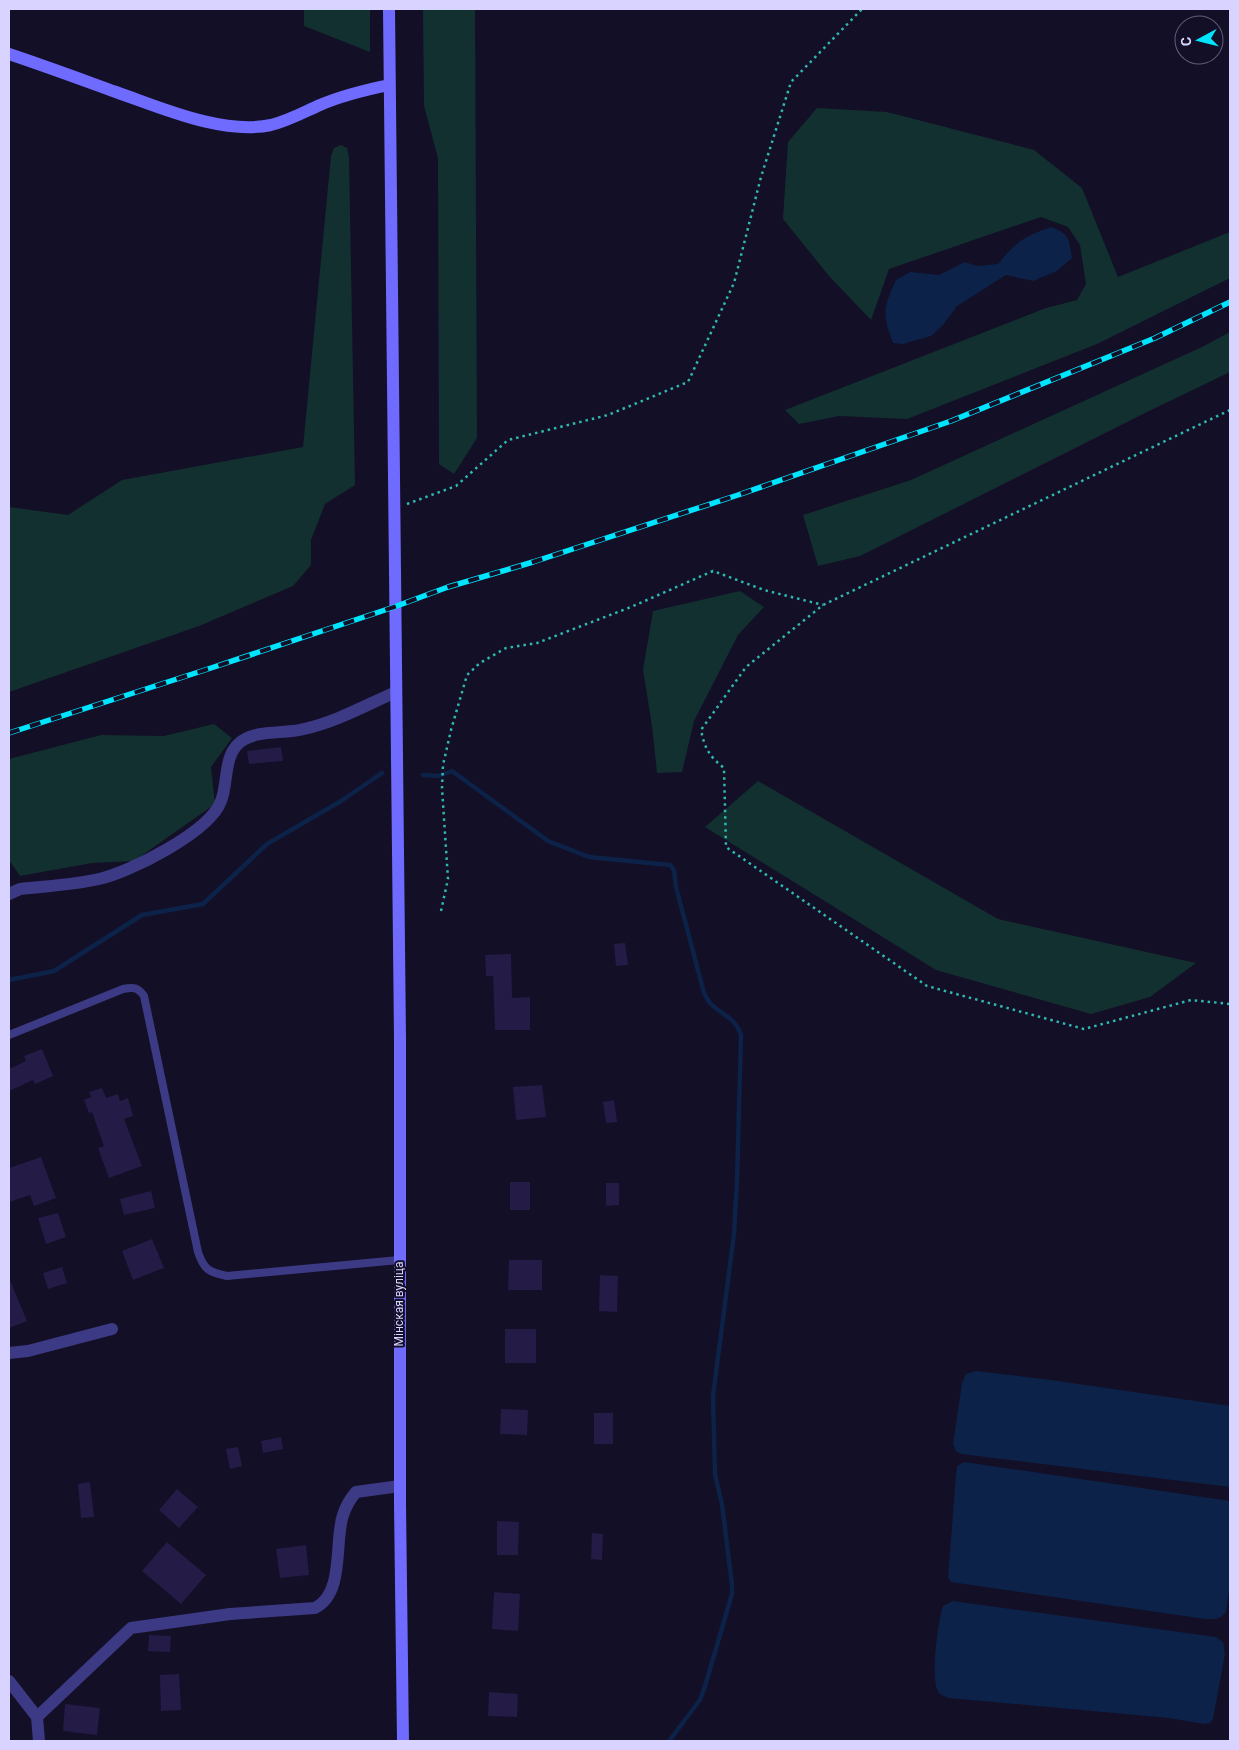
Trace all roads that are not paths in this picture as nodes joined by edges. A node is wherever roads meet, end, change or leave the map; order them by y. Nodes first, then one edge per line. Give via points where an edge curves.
1 (389, 9) edge
2 (9, 54) edge
3 (389, 86) junction
4 (396, 692) junction
5 (9, 894) edge
6 (9, 1035) edge
7 (399, 1260) junction
8 (112, 1329) dead end
9 (9, 1353) edge
10 (400, 1486) junction
11 (9, 1681) edge
12 (37, 1717) junction
13 (38, 1741) edge
14 (403, 1741) edge

1 - 3 main road, Мінская вуліца
2 - 3 main road via 175,113 240,127 270,125 355,92
3 - 4 main road, Мінская вуліца
4 - 5 street via 303,730 256,735 243,740 232,752 222,801 213,816 189,835 131,868 99,879 20,889
4 - 7 main road, Мінская вуліца
6 - 7 lane via 123,989 139,989 144,996 202,1264 212,1273 227,1276
7 - 10 main road, Мінская вуліца
8 - 9 street
10 - 12 street via 356,1492 348,1503 342,1517 330,1594 321,1605 131,1628
10 - 14 main road, Мінская вуліца
11 - 12 street
12 - 13 street

